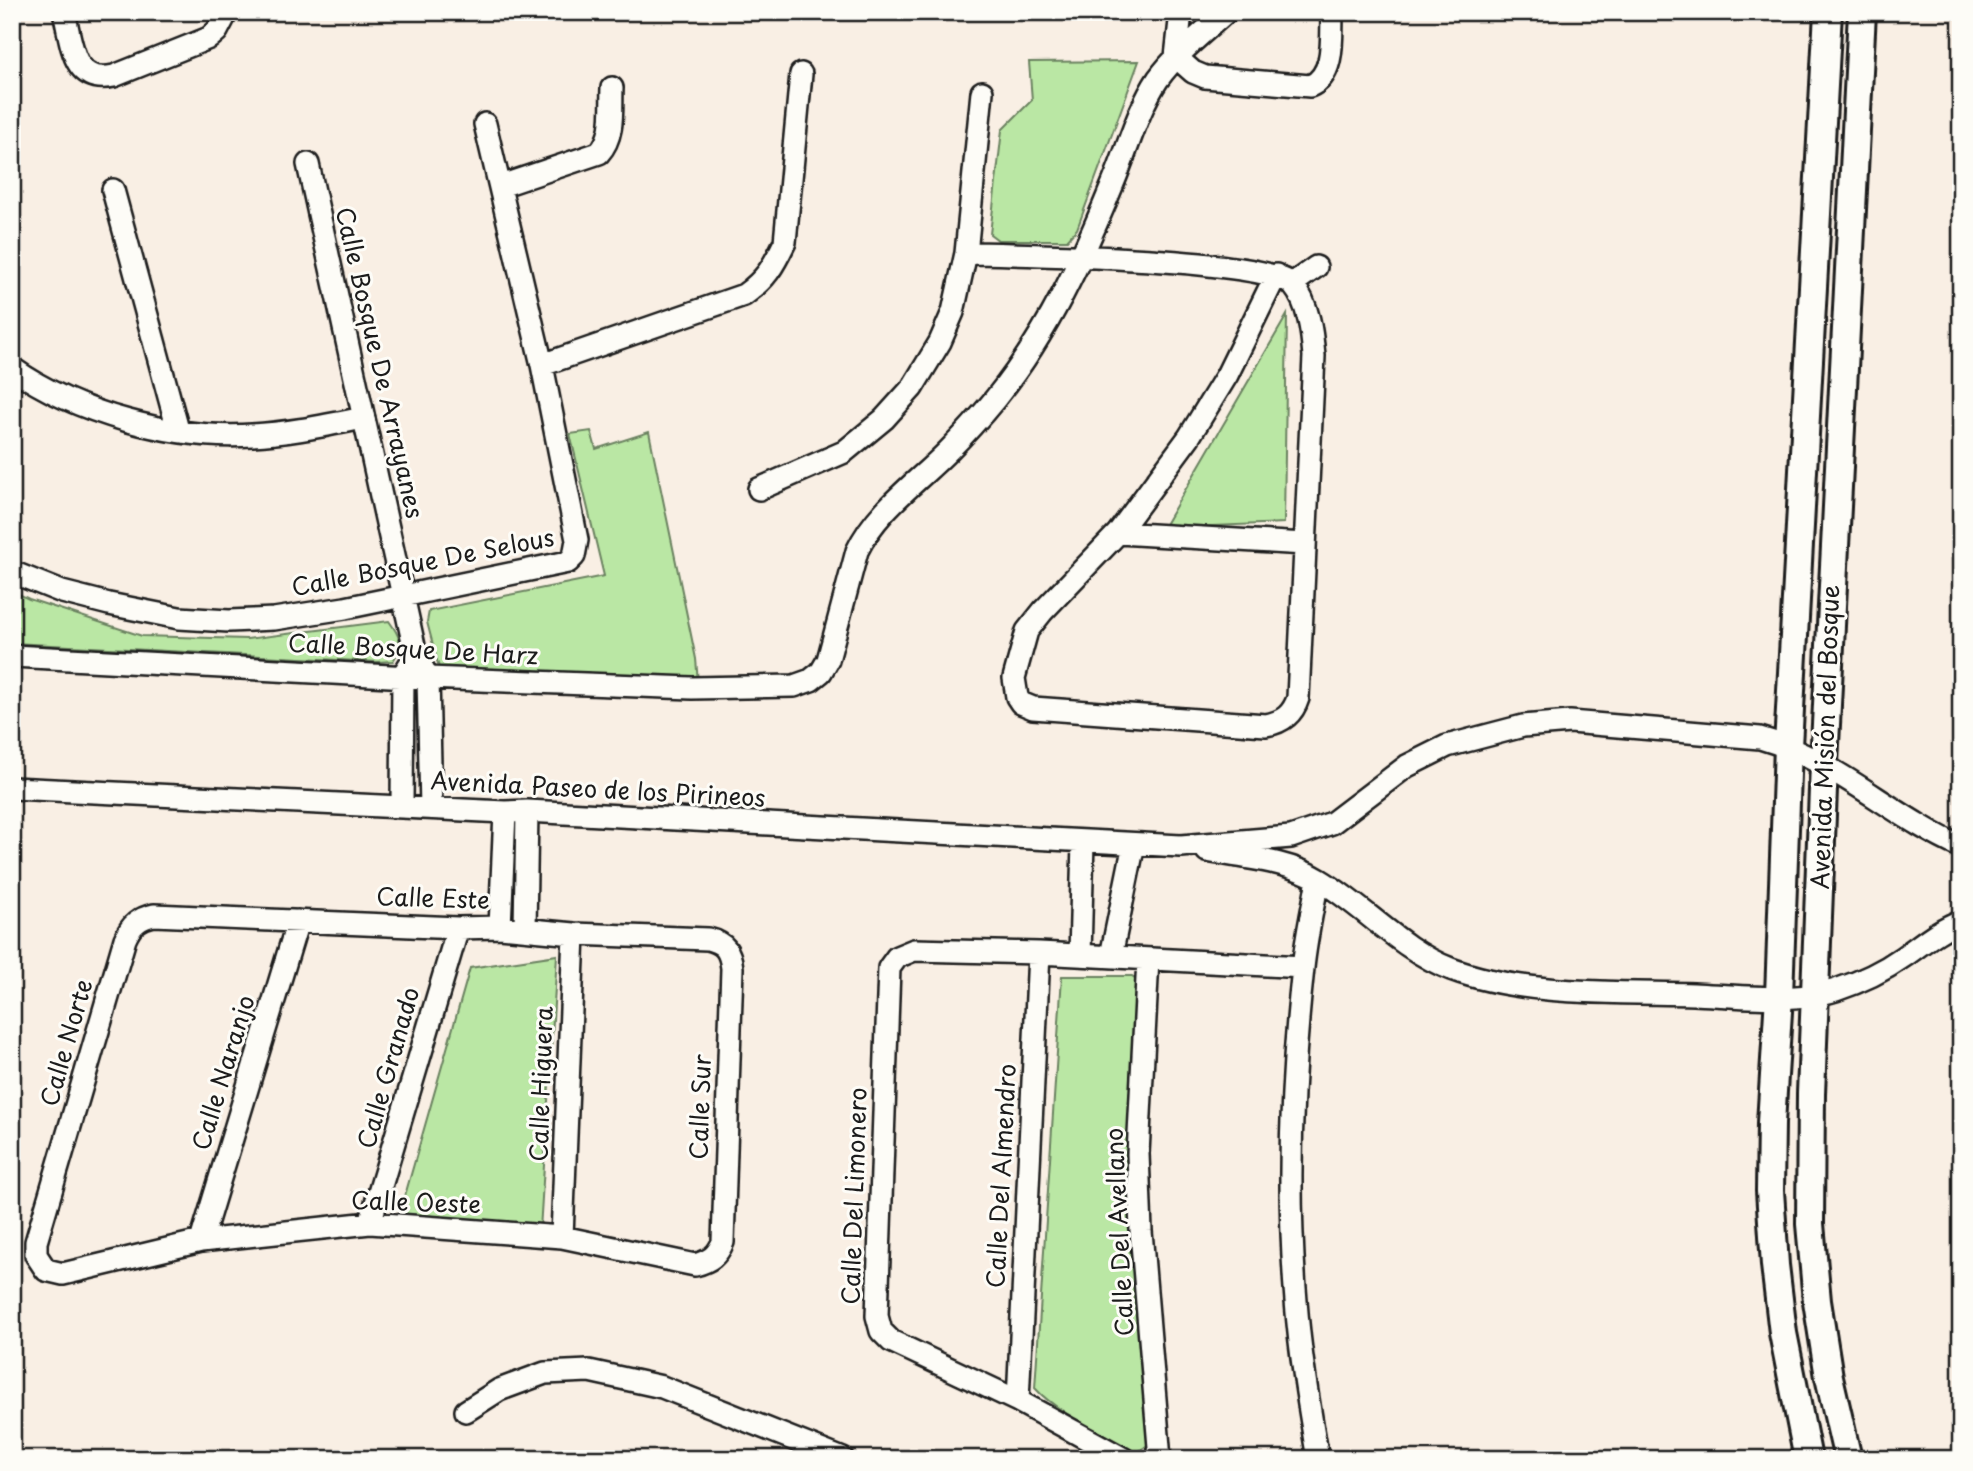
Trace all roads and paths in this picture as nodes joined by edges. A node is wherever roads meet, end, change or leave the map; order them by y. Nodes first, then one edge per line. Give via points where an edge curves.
1 (64, 12) edge
2 (227, 12) edge
3 (1181, 12) edge
4 (1226, 12) edge
5 (1332, 12) edge
6 (1828, 12) edge
7 (1862, 12) edge
8 (1176, 57) junction
9 (801, 74) dead end
10 (611, 88) dead end
11 (982, 92) dead end
12 (485, 124) dead end
13 (308, 164) dead end
14 (501, 186) junction
15 (113, 190) dead end
16 (966, 253) junction
17 (1083, 255) junction
18 (1316, 267) dead end
19 (1284, 280) junction
20 (542, 365) junction
21 (12, 368) edge
22 (364, 418) junction
23 (178, 430) junction
24 (759, 489) dead end
25 (1118, 533) junction
26 (1305, 544) junction
27 (12, 572) edge
28 (404, 596) junction
29 (416, 654) junction
30 (12, 656) edge
31 (403, 675) junction
32 (428, 678) junction
33 (1788, 746) junction
34 (1824, 765) junction
35 (12, 788) edge
36 (402, 806) junction
37 (431, 808) junction
38 (527, 811) junction
39 (505, 812) junction
40 (1083, 841) junction
41 (1134, 844) junction
42 (1181, 846) junction
43 (1961, 847) edge
44 (1318, 879) junction
45 (138, 920) joint
46 (1961, 920) edge
47 (298, 921) junction
48 (500, 927) junction
49 (458, 928) junction
50 (525, 929) junction
51 (574, 934) junction
52 (726, 948) joint
53 (1039, 953) junction
54 (1080, 955) junction
55 (1111, 956) junction
56 (1148, 960) junction
57 (1303, 967) junction
58 (1779, 996) junction
59 (1816, 996) junction
60 (370, 1223) junction
61 (562, 1237) junction
62 (201, 1241) junction
63 (707, 1262) joint
64 (42, 1265) joint
65 (1018, 1401) junction
66 (466, 1411) dead end
67 (843, 1459) edge
68 (1124, 1459) edge
69 (1160, 1459) edge
70 (1318, 1459) edge
71 (1808, 1459) edge
72 (1848, 1459) edge

1 - 2 street via 78,63 101,79 209,38
3 - 8 street
4 - 8 street
5 - 8 street via 1329,62 1322,78 1310,86 1205,77
6 - 33 main road, Avenida Misión del Bosque
7 - 34 main road, Avenida Misión del Bosque
8 - 17 street via 1157,80 1142,110
9 - 20 street via 785,242 761,283 744,295
10 - 14 street via 610,134 600,153
11 - 16 street
12 - 14 street, Calle Bosque De Selous
13 - 22 street, Calle Bosque De Arrayanes
14 - 20 street, Calle Bosque De Selous
15 - 23 street
16 - 17 street
16 - 24 street via 953,312 912,388 844,452
17 - 19 street via 1219,267
17 - 32 street, Calle Bosque De Harz via 1035,343 996,398 865,534 828,660 811,680 794,686 692,688
18 - 19 street
19 - 25 street via 1189,437
19 - 26 street via 1302,300 1314,356
20 - 28 street, Calle Bosque De Selous via 577,540 574,556 561,565
21 - 23 street via 85,408
22 - 23 street via 250,435
22 - 28 street, Calle Bosque De Arrayanes
25 - 26 street
25 - 26 street via 1027,631 1014,678 1021,703 1033,708 1266,725 1281,721 1298,698
27 - 28 street, Calle Bosque De Selous via 62,592 179,618 274,619
28 - 29 street, Calle Bosque De Arrayanes
29 - 31 street
29 - 32 street, Calle Bosque De Arrayanes
30 - 31 street, Calle Bosque De Harz
31 - 32 street, Calle Bosque De Harz
31 - 36 street
32 - 37 street, Calle Bosque De Arrayanes
33 - 34 street
33 - 42 street via 1760,738 1570,722 1523,726 1447,746 1407,766 1332,823 1291,837
33 - 58 main road, Avenida Misión del Bosque
34 - 43 street
34 - 59 main road, Avenida Misión del Bosque
35 - 36 street, Avenida Paseo de los Pirineos
36 - 37 street, Avenida Paseo de los Pirineos
37 - 39 street, Avenida Paseo de los Pirineos
38 - 39 street, Avenida Paseo de los Pirineos
38 - 40 street, Avenida Paseo de los Pirineos
38 - 50 street
39 - 48 street
40 - 41 street, Avenida Paseo de los Pirineos
40 - 54 street
41 - 42 street, Avenida Paseo de los Pirineos
41 - 55 street
42 - 44 street via 1293,867
44 - 57 street
44 - 58 street via 1409,946 1451,969 1498,981 1558,989
45 - 47 street, Calle Este via 154,915
45 - 64 street, Calle Norte via 125,939 36,1242
46 - 59 street via 1869,978
47 - 49 street, Calle Este
47 - 62 street, Calle Naranjo
48 - 49 street, Calle Este
48 - 50 street, Calle Este
49 - 60 street, Calle Granado
50 - 51 street, Calle Este
51 - 52 street, Calle Este via 708,939
51 - 61 street, Calle Higuera
52 - 63 street, Calle Sur via 732,968 723,1242
53 - 54 street
53 - 65 street, Calle Del Almendro
53 - 65 street, Calle Del Limonero via 914,950 897,957 889,968 887,983 878,1325 891,1340
54 - 55 street
55 - 56 street
56 - 57 street
56 - 69 street, Calle Del Avellano via 1138,1154
57 - 70 street via 1292,1212 1300,1341
58 - 59 street
58 - 71 main road, Avenida Misión del Bosque via 1770,1191 1783,1333
59 - 72 main road, Avenida Misión del Bosque via 1810,1224 1829,1377
60 - 61 street, Calle Oeste
60 - 62 street, Calle Oeste
61 - 63 street, Calle Oeste via 695,1265
62 - 64 street, Calle Oeste via 63,1274
65 - 68 street, Calle Del Limonero
66 - 67 street via 499,1390 545,1373 589,1371 662,1387

